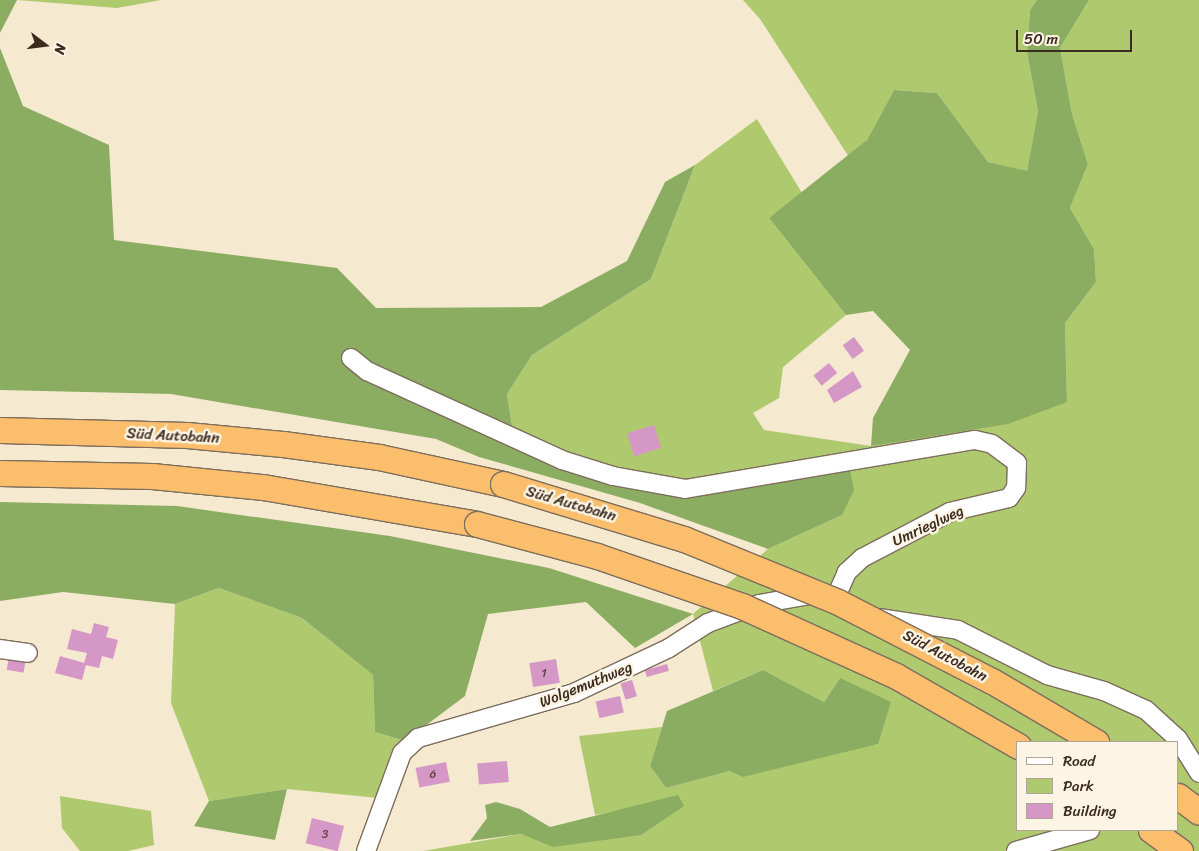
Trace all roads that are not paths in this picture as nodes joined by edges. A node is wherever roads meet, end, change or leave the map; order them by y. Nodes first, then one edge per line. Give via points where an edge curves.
1 (351, 358) dead end
2 (0, 430) edge
3 (0, 473) edge
4 (839, 590) junction
5 (0, 649) edge
6 (28, 653) dead end
7 (1094, 741) edge
8 (1016, 745) edge
9 (1199, 773) edge
10 (1199, 792) edge
11 (1179, 798) edge
12 (1179, 799) edge
13 (1199, 812) edge
14 (1086, 831) edge
15 (1152, 831) edge
16 (366, 851) edge
17 (1016, 851) edge
18 (1180, 851) edge

1 - 4 street, Umrieglweg via 367,371 562,460 613,476 685,489 858,463 942,442 975,440 1008,453 1017,463 1018,478 1009,498 950,512 862,558 847,572
2 - 7 highway, Süd Autobahn, bridge via 187,435 283,444 379,457 503,484 684,539 838,602 992,681
3 - 8 highway, bridge via 152,476 263,487 477,524 597,556 742,606 896,676
4 - 9 street via 854,608 873,617 958,630 1048,675 1104,691 1146,710 1178,738
4 - 16 street, Wolgemuthweg via 759,604 708,623 669,648 574,693 418,738 402,753
5 - 6 street
10 - 11 street
12 - 13 highway, bridge
14 - 17 street
15 - 18 highway

